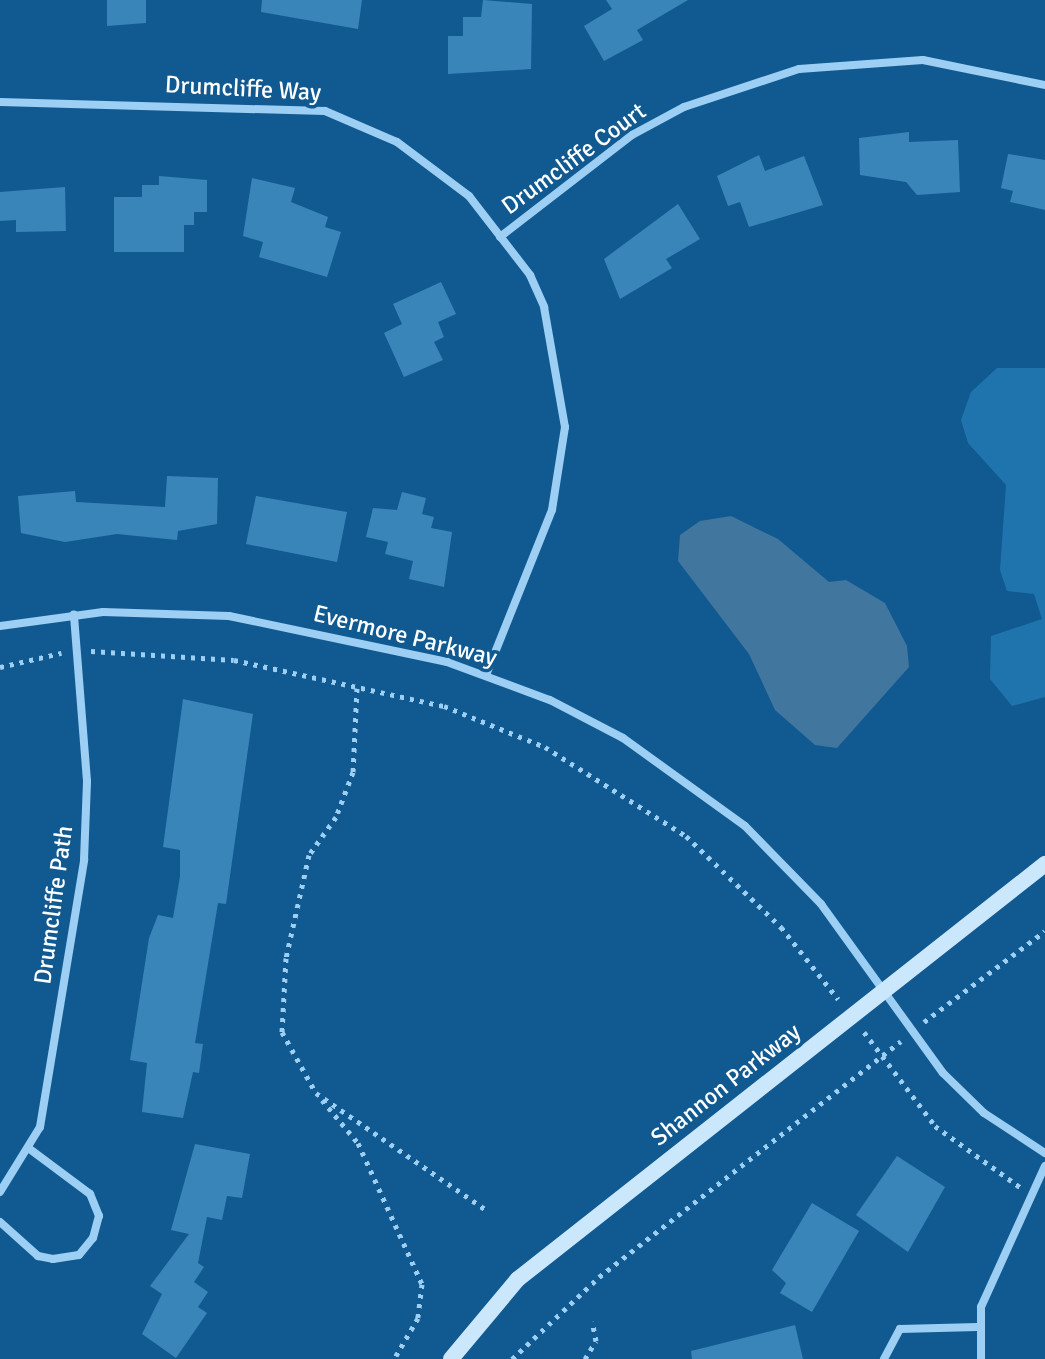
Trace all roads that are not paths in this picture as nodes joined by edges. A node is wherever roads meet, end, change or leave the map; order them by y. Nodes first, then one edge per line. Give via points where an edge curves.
1 (1045, 85) edge
2 (0, 102) edge
3 (500, 237) junction
4 (74, 615) junction
5 (0, 626) edge
6 (486, 675) junction
7 (1045, 864) edge
8 (884, 991) junction
9 (31, 1150) junction
10 (1045, 1153) edge
11 (1045, 1166) edge
12 (0, 1192) edge
13 (0, 1222) edge
14 (977, 1327) junction
15 (451, 1359) edge
16 (884, 1359) edge
17 (981, 1359) edge

1 - 3 street, Drumcliffe Court via 923,60 799,69 684,107 632,135
2 - 3 street, Drumcliffe Way via 325,111 440,171
3 - 6 street, Drumcliffe Way via 544,307 565,427 552,510
4 - 5 street, Evermore Parkway
4 - 6 street, Evermore Parkway via 229,616
4 - 9 street, Drumcliffe Path via 84,860
6 - 8 street, Evermore Parkway via 623,738 724,809 821,904
7 - 8 street, Shannon Parkway
8 - 10 street, Evermore Parkway via 984,1113
8 - 15 street, Shannon Parkway via 518,1279
9 - 12 street, Drumcliffe Path
9 - 13 street via 90,1194 99,1216 93,1238 79,1255 53,1259 38,1256
11 - 14 street
14 - 16 street via 900,1329
14 - 17 street

